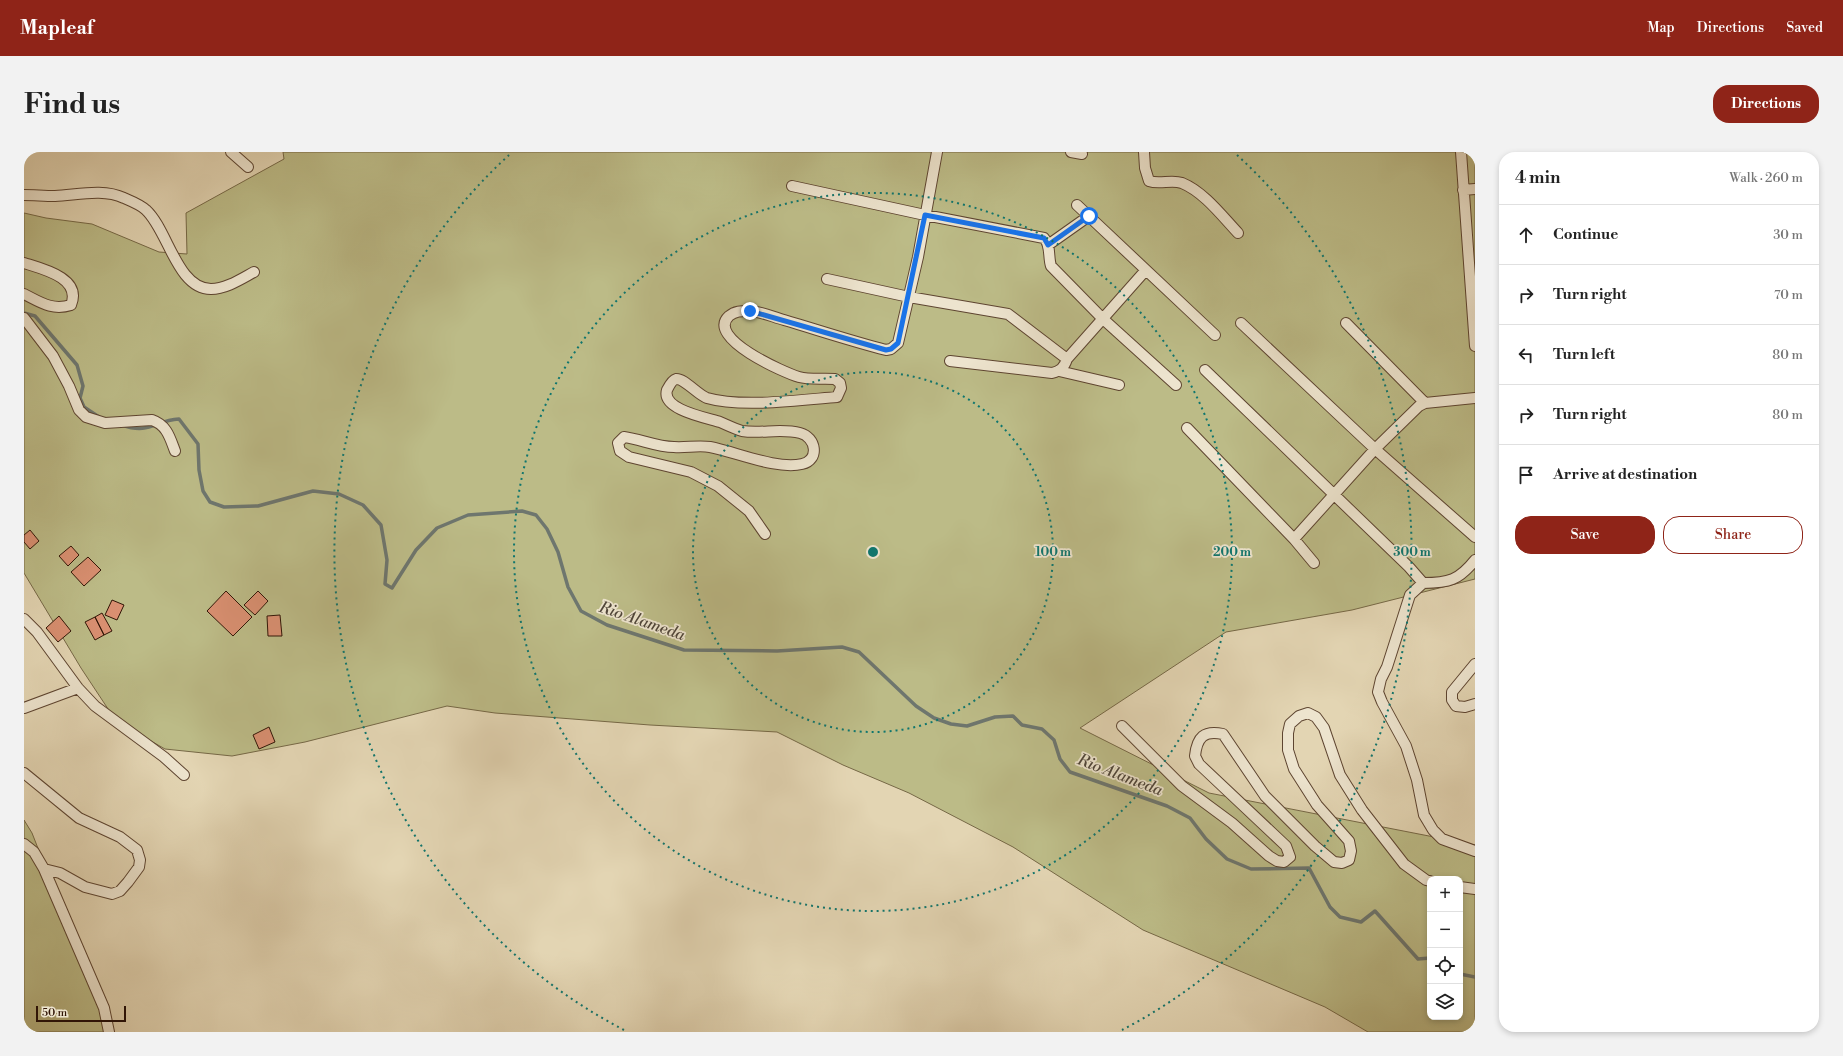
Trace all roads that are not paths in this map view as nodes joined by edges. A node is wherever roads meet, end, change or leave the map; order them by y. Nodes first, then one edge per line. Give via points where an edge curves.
1 (231, 152) edge
2 (937, 152) edge
3 (1071, 152) edge
4 (1144, 152) edge
5 (1462, 152) edge
6 (1082, 154) dead end
7 (248, 167) dead end
8 (792, 186) dead end
9 (1475, 189) edge
10 (1463, 190) junction
11 (24, 195) edge
12 (1077, 205) dead end
13 (925, 215) junction
14 (1089, 216) junction
15 (1238, 232) dead end
16 (1048, 245) junction
17 (24, 263) edge
18 (1145, 271) junction
19 (254, 272) dead end
20 (827, 279) dead end
21 (1473, 293) edge
22 (24, 294) edge
23 (908, 297) junction
24 (24, 318) edge
25 (1102, 318) junction
26 (1241, 323) dead end
27 (1346, 324) dead end
28 (1215, 335) dead end
29 (1475, 346) edge
30 (1067, 360) junction
31 (950, 361) dead end
32 (1205, 370) dead end
33 (1059, 371) junction
34 (1119, 385) dead end
35 (1176, 385) dead end
36 (1475, 398) edge
37 (1425, 403) junction
38 (1187, 428) dead end
39 (1375, 449) junction
40 (175, 451) dead end
41 (1333, 495) junction
42 (765, 534) dead end
43 (1475, 537) edge
44 (1294, 539) junction
45 (1475, 560) edge
46 (1314, 563) dead end
47 (1423, 583) junction
48 (24, 620) edge
49 (1475, 664) edge
50 (78, 688) junction
51 (1475, 704) edge
52 (24, 708) edge
53 (1122, 726) dead end
54 (24, 773) edge
55 (184, 775) dead end
56 (24, 844) edge
57 (1475, 851) edge
58 (44, 869) junction
59 (1427, 880) edge
60 (1463, 887) edge
61 (1475, 889) edge
62 (109, 1032) edge

1 - 7 street
2 - 13 street
3 - 6 street
4 - 15 street via 1149,181 1182,183 1197,191
5 - 10 street
8 - 13 street
9 - 10 street
10 - 21 street
11 - 19 street via 104,193 123,197 145,209 159,226 185,276 197,286 212,289 233,283
12 - 14 street
13 - 16 street via 1044,238
13 - 23 street
14 - 16 street
14 - 18 street
16 - 25 street via 1051,266
17 - 22 street via 63,278 72,289 74,298 71,305 61,308 46,305
18 - 25 street
18 - 28 street
20 - 23 street
21 - 29 street
23 - 30 street via 1008,314
23 - 42 street via 898,343 886,350 750,311 735,312 727,318 725,327 728,334 740,347 768,365 800,377 835,379 841,388 837,396 778,402 735,402 706,398 682,380 672,382 667,397 686,413 742,431 790,430 807,435 813,442 814,453 810,461 782,465 709,447 673,447 624,437 618,443 620,451 629,457 691,472 718,486 749,511
24 - 40 street via 53,356 79,410 86,417 104,423 152,420 159,422 168,433
25 - 30 street
25 - 35 street
26 - 39 street
27 - 37 street
30 - 33 street
31 - 33 street via 1052,373
32 - 41 street
33 - 34 street
36 - 37 street
37 - 39 street
38 - 44 street
39 - 41 street
39 - 43 street
41 - 44 street
41 - 47 street
44 - 46 street
45 - 47 street via 1466,571 1452,580
47 - 57 street via 1410,595 1378,692 1406,746 1417,780 1424,815 1433,830 1442,838
48 - 50 street via 37,632
49 - 51 street via 1452,692 1452,700 1456,706
50 - 52 street
50 - 55 street via 95,706
53 - 59 street via 1182,786 1232,822 1269,856 1284,862 1290,857 1286,846 1199,764 1195,756 1198,740 1206,734 1223,734 1265,796 1315,846 1334,862 1342,862 1349,860 1349,841 1317,805 1294,769 1288,750 1290,724 1299,716 1308,713 1316,717 1324,728 1340,775 1362,810 1404,864
54 - 58 street via 79,818 120,837 137,850 140,860 139,867 128,882 120,891 112,894 86,887 60,873
56 - 58 street via 34,852
58 - 62 street via 104,1008
60 - 61 street

